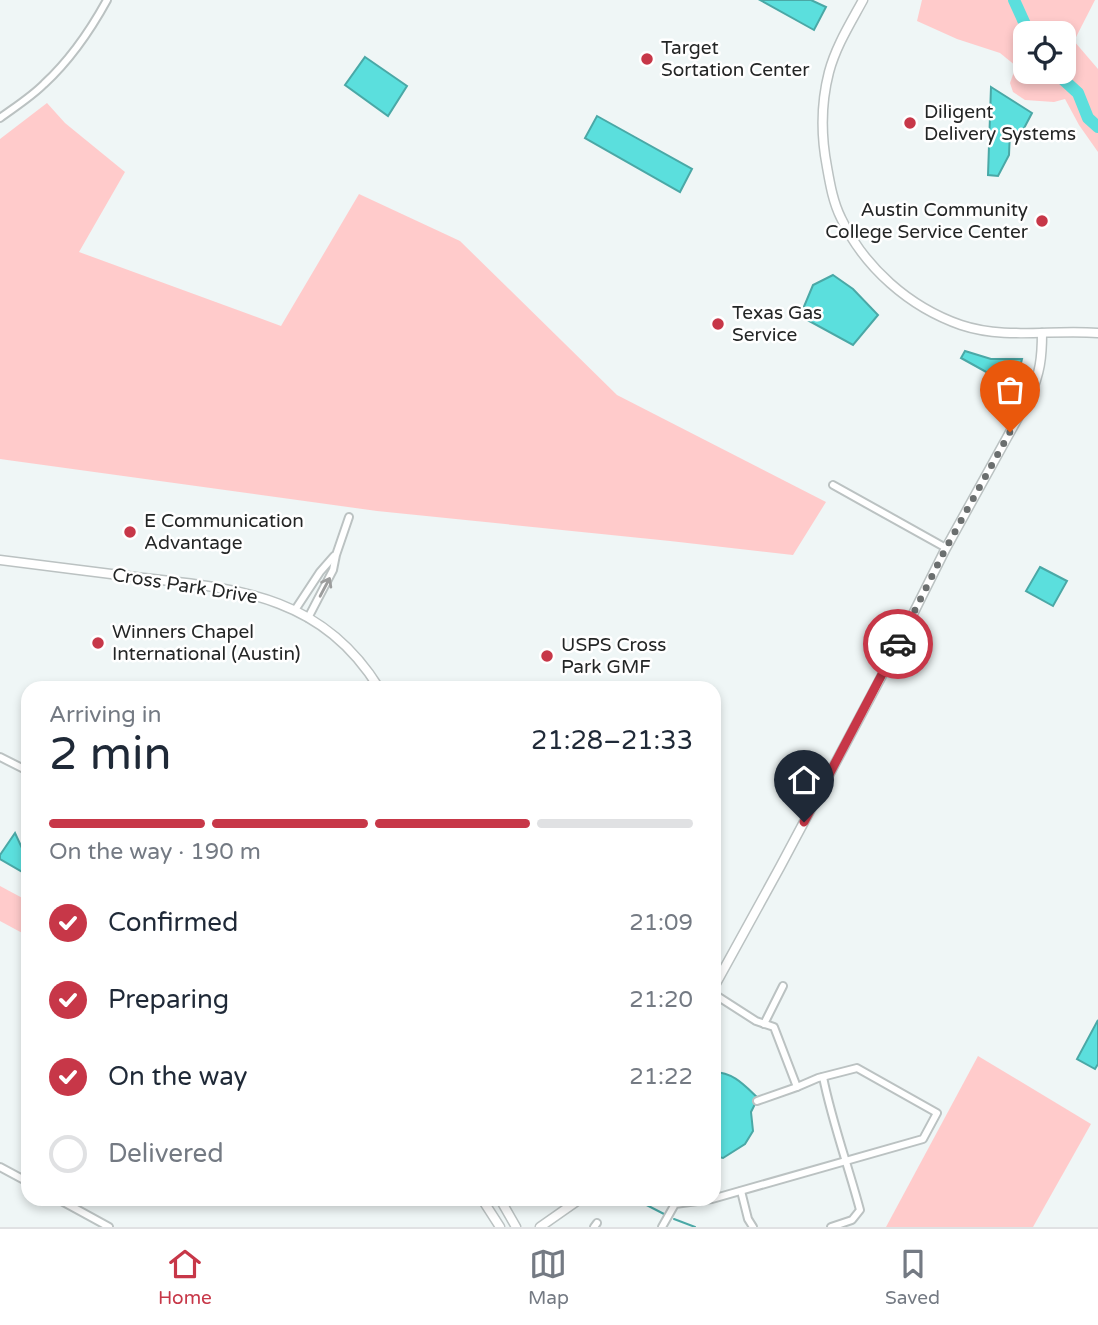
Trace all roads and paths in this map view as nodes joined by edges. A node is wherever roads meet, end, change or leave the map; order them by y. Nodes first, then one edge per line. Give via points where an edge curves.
1 (107, 0) edge
2 (863, 0) edge
3 (0, 118) edge
4 (1098, 332) edge
5 (1042, 333) junction
6 (833, 485) dead end
7 (349, 517) dead end
8 (946, 548) junction
9 (335, 555) junction
10 (0, 559) edge
11 (295, 610) junction
12 (309, 618) junction
13 (374, 681) edge
14 (0, 757) edge
15 (21, 768) edge
16 (721, 974) edge
17 (783, 986) dead end
18 (721, 999) edge
19 (764, 1024) junction
20 (823, 1077) junction
21 (797, 1087) junction
22 (757, 1101) dead end
23 (847, 1160) junction
24 (0, 1167) edge
25 (21, 1178) edge
26 (741, 1191) junction
27 (721, 1197) edge
28 (71, 1206) edge
29 (486, 1206) edge
30 (504, 1206) edge
31 (570, 1206) edge
32 (672, 1206) edge
33 (109, 1227) edge
34 (500, 1227) edge
35 (516, 1227) edge
36 (540, 1227) edge
37 (663, 1227) edge
38 (753, 1227) edge
39 (831, 1227) edge

1 - 3 street via 59,70
2 - 5 street via 836,50 823,101 823,148 840,218 887,281 931,312 989,332
4 - 5 street
5 - 8 street via 1042,361 1030,396
6 - 8 street
7 - 9 street
8 - 16 street
9 - 11 street
12 -> 9 street via 333,570
10 - 11 street, Cross Park Drive via 231,590
11 - 12 street, Cross Park Drive
12 - 13 street, Cross Park Drive via 357,657
14 - 15 street
17 - 19 street
18 - 19 street
19 - 21 street via 774,1027
20 - 21 street
20 - 23 street
20 - 23 street via 858,1068 937,1113 923,1139
21 - 22 street
23 - 26 street
23 - 39 street via 860,1209 852,1220
24 - 25 street
26 - 27 street
26 - 38 street
28 - 33 street
29 - 34 street
30 - 35 street
31 - 36 street
32 - 37 street

